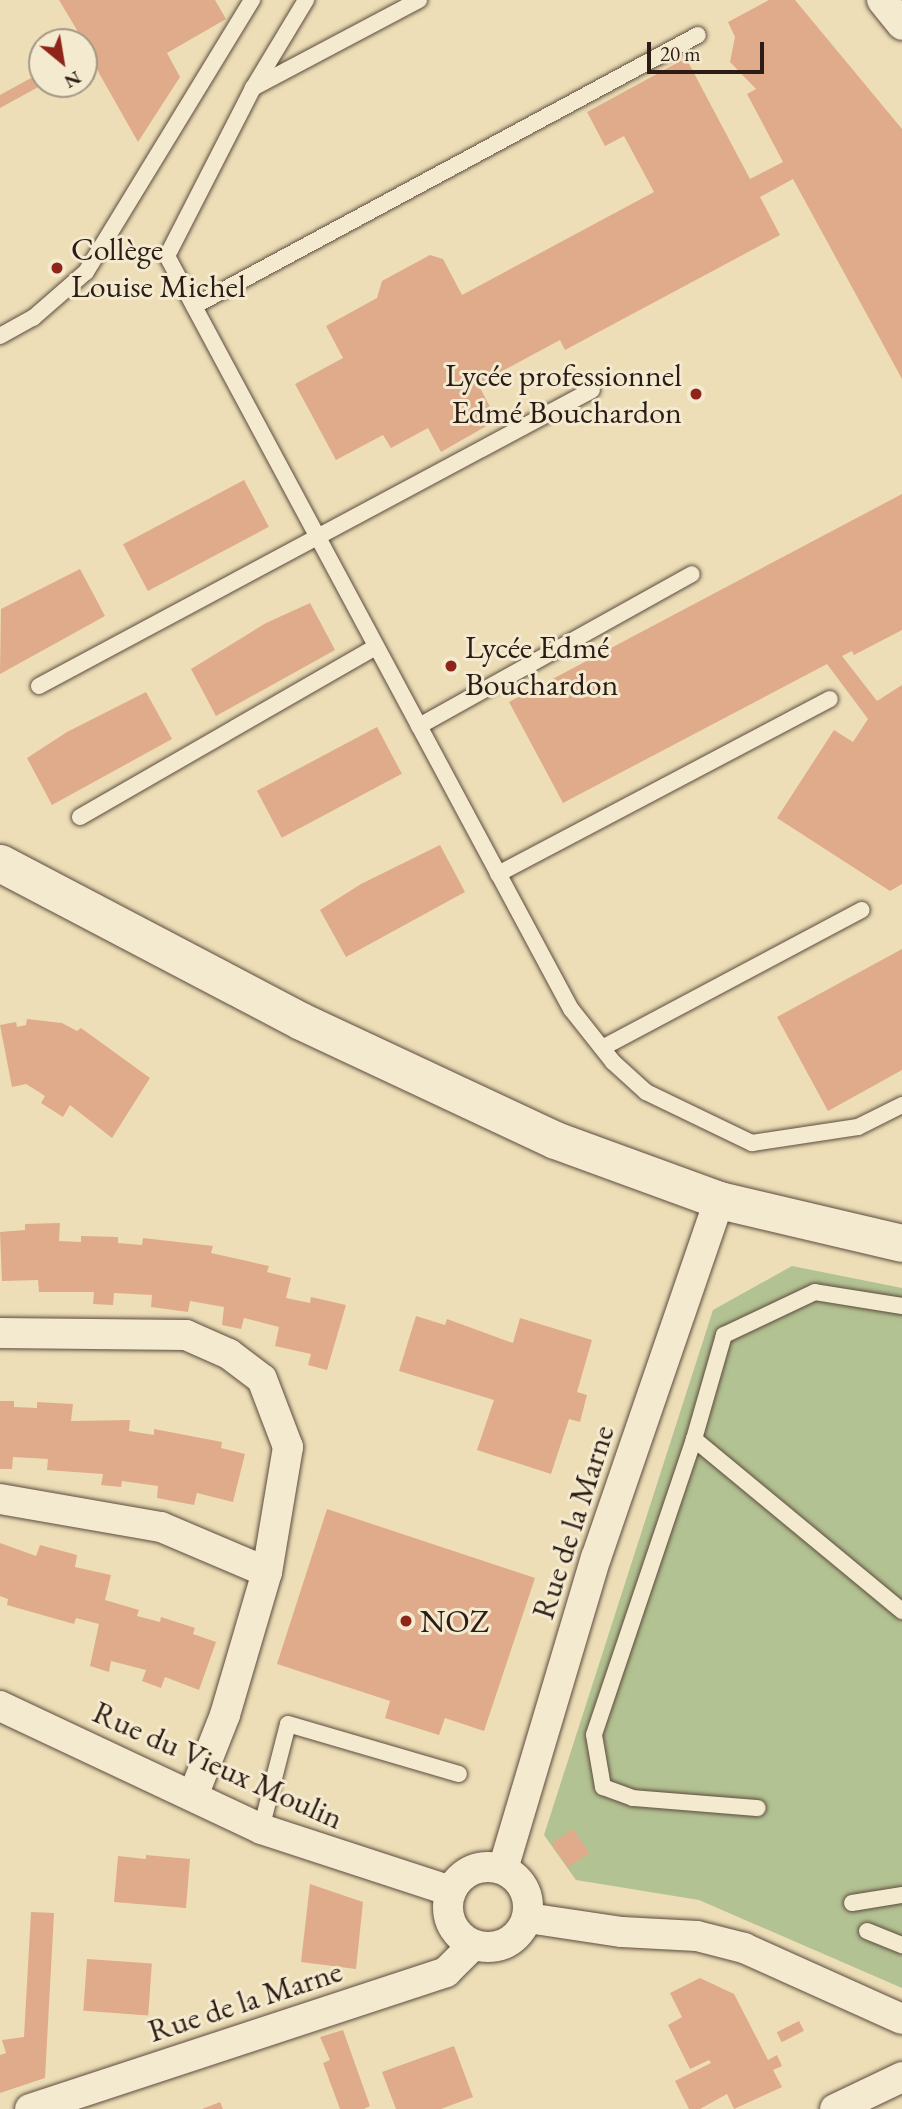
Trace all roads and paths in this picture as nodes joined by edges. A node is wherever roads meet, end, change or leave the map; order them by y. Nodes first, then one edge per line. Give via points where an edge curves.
1 (252, 0) edge
2 (306, 0) edge
3 (419, 0) edge
4 (882, 0) edge
5 (902, 25) edge
6 (698, 35) dead end
7 (253, 88) junction
8 (194, 306) junction
9 (0, 336) edge
10 (592, 390) dead end
11 (318, 537) junction
12 (692, 574) dead end
13 (376, 647) junction
14 (39, 686) dead end
15 (830, 699) dead end
16 (419, 726) junction
17 (80, 817) dead end
18 (0, 863) edge
19 (498, 874) junction
20 (862, 910) dead end
21 (602, 1048) junction
22 (902, 1105) edge
23 (719, 1200) junction
24 (902, 1244) edge
25 (902, 1306) edge
26 (0, 1333) edge
27 (694, 1439) junction
28 (0, 1499) edge
29 (267, 1572) junction
30 (902, 1611) edge
31 (0, 1706) edge
32 (459, 1774) dead end
33 (193, 1796) junction
34 (758, 1808) dead end
35 (261, 1829) junction
36 (503, 1869) junction
37 (451, 1891) junction
38 (902, 1895) edge
39 (852, 1903) dead end
40 (527, 1917) junction
41 (867, 1931) dead end
42 (472, 1945) junction
43 (902, 1945) edge
44 (902, 2020) edge
45 (902, 2077) edge
46 (30, 2109) edge
47 (835, 2109) edge

1 - 9 lane via 86,272 33,318
2 - 7 lane
3 - 7 lane
4 - 5 street
6 - 8 lane
7 - 8 lane via 167,256
8 - 11 lane
10 - 11 lane
11 - 13 lane
11 - 14 lane
12 - 16 lane
13 - 16 lane
13 - 17 lane
15 - 19 lane
16 - 19 lane
18 - 23 street via 301,1021 531,1129
19 - 21 lane via 571,1009
20 - 21 lane
21 - 22 lane via 646,1091 752,1143 858,1127
23 - 24 street
23 - 36 street, Rue de la Marne via 596,1558
25 - 27 lane via 816,1292 724,1335
26 - 29 street via 186,1335 229,1354 262,1379 288,1447
27 - 30 lane
27 - 34 lane via 594,1735 603,1787 633,1798
28 - 29 street via 161,1527
29 - 33 street via 225,1715
31 - 33 street, Rue du Vieux Moulin
32 - 35 lane via 288,1724
33 - 35 street, Rue du Vieux Moulin
35 - 37 street, Rue du Vieux Moulin
36 - 37 street via 467,1872
36 - 40 street via 527,1894
37 - 42 street via 449,1917 461,1938
38 - 39 lane
40 - 42 street via 506,1944
40 - 44 street via 622,1932 697,1936 744,1948
41 - 43 lane
42 - 46 street, Rue de la Marne via 446,1972
45 - 47 street

